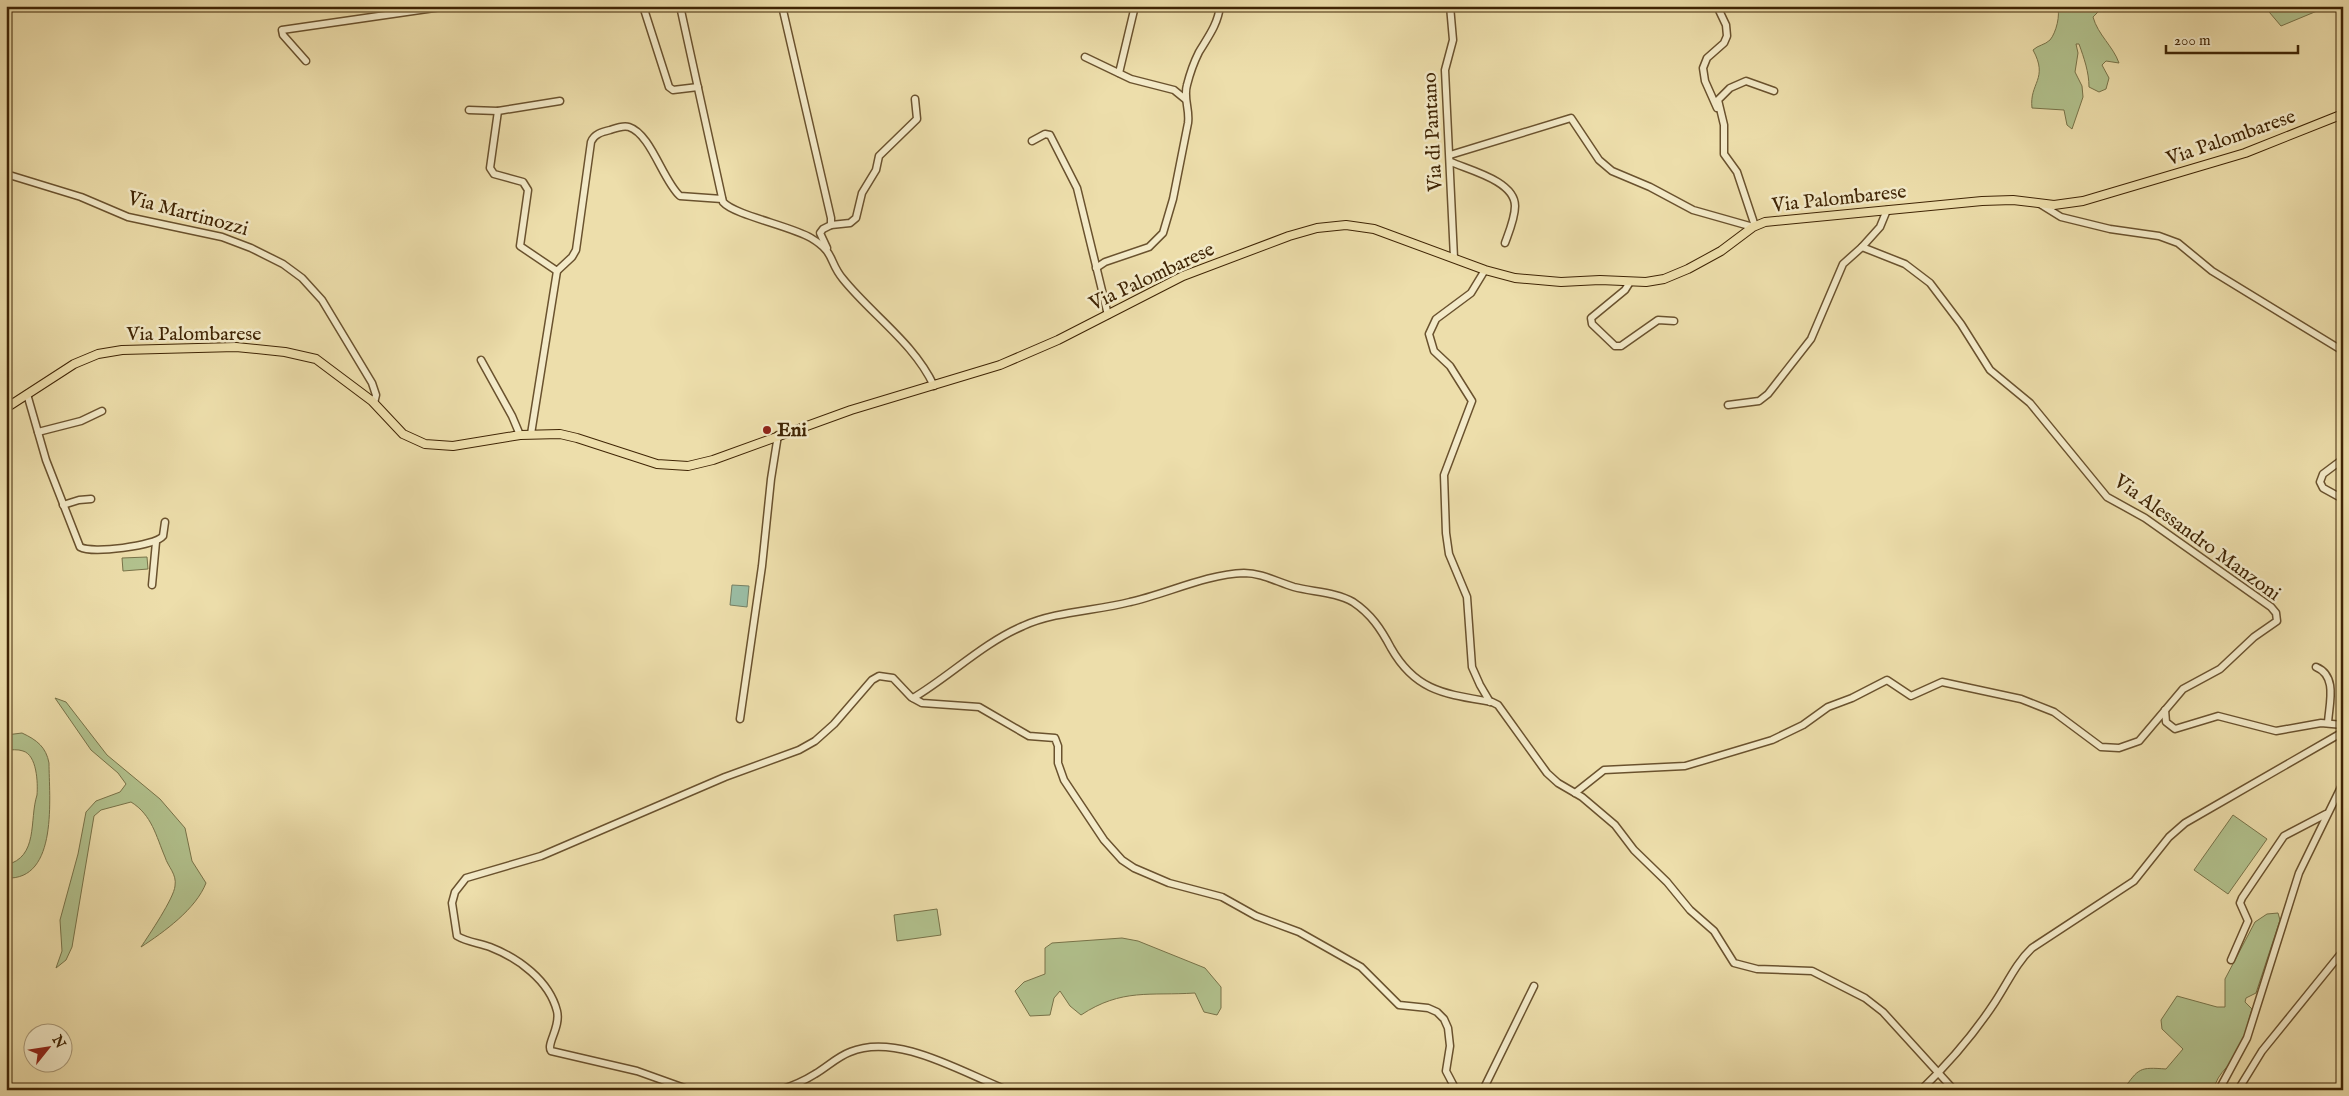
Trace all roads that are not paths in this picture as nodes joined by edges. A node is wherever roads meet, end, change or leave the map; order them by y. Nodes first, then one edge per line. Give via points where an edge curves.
1 (448, 6) edge
2 (643, 6) edge
3 (680, 6) edge
4 (782, 6) edge
5 (1135, 6) edge
6 (1220, 6) edge
7 (1450, 6) edge
8 (1717, 6) edge
9 (1085, 57) dead end
10 (306, 61) dead end
11 (1118, 73) junction
12 (698, 87) junction
13 (1774, 91) dead end
14 (914, 99) dead end
15 (1185, 99) junction
16 (560, 101) dead end
17 (469, 110) dead end
18 (498, 111) junction
19 (1720, 114) junction
20 (2343, 114) edge
21 (1032, 141) dead end
22 (1451, 158) junction
23 (6, 174) edge
24 (722, 200) junction
25 (2040, 204) junction
26 (1887, 210) junction
27 (831, 225) junction
28 (1754, 227) junction
29 (1505, 243) dead end
30 (1862, 247) junction
31 (828, 251) junction
32 (1454, 258) junction
33 (1096, 268) junction
34 (1485, 270) junction
35 (557, 271) junction
36 (1630, 282) junction
37 (1108, 315) junction
38 (1674, 321) dead end
39 (2343, 351) edge
40 (481, 360) dead end
41 (934, 386) junction
42 (27, 394) junction
43 (374, 403) junction
44 (1728, 405) dead end
45 (6, 408) edge
46 (102, 411) dead end
47 (38, 432) junction
48 (531, 434) junction
49 (520, 435) junction
50 (778, 435) junction
51 (2343, 459) edge
52 (91, 499) dead end
53 (2343, 499) edge
54 (63, 505) junction
55 (165, 522) dead end
56 (156, 542) junction
57 (152, 585) dead end
58 (2316, 668) dead end
59 (913, 698) junction
60 (1490, 702) junction
61 (2165, 709) junction
62 (740, 719) dead end
63 (2328, 723) junction
64 (2343, 725) edge
65 (2343, 732) edge
66 (2343, 783) edge
67 (1575, 793) junction
68 (2327, 813) junction
69 (2343, 951) edge
70 (2231, 960) dead end
71 (1534, 986) dead end
72 (1939, 1072) junction
73 (690, 1090) edge
74 (780, 1090) edge
75 (1007, 1090) edge
76 (1456, 1090) edge
77 (1483, 1090) edge
78 (1921, 1090) edge
79 (1954, 1090) edge
80 (2219, 1090) edge
81 (2238, 1090) edge

1 - 10 street via 282,30
2 - 12 street via 669,87 673,90
3 - 12 street
4 - 27 street
5 - 11 street
6 - 15 street via 1216,23 1192,67
7 - 22 street, Via di Pantano via 1453,38 1445,71
8 - 19 street via 1726,23 1727,36 1706,60 1703,73
9 - 11 street
11 - 15 street via 1174,90
12 - 24 street
13 - 19 street via 1750,81 1736,84 1718,98
14 - 27 street via 917,119 879,156 876,170 862,193 856,218 850,223
15 - 33 street via 1188,125 1163,233 1149,247
16 - 18 street
17 - 18 street
18 - 35 street via 490,169 494,174 527,185 520,246
19 - 28 street via 1724,127 1724,154 1737,172
20 - 25 main road, Via Palombarese via 2275,142 2160,180 2075,203
21 - 33 street via 1045,134 1050,135 1071,173 1080,196
22 - 28 street via 1571,118 1599,160 1612,172 1647,185 1693,210
22 - 29 street via 1511,192 1515,206
22 - 32 street, Via di Pantano
23 - 43 street, Via Martinozzi via 81,197 128,217 225,238 289,267 326,306 372,383 376,394
24 - 31 street via 727,206 805,235
24 - 35 street via 680,196 644,141 632,129 623,127 599,134 591,142 575,252
25 - 26 main road, Via Palombarese via 1993,200
25 - 39 street via 2061,217 2159,236 2178,243 2214,273
26 - 28 main road, Via Palombarese via 1771,221
26 - 30 street via 1880,227
27 - 31 street via 820,234
28 - 36 main road, Via Palombarese via 1718,253 1676,275 1652,282
30 - 44 street via 1843,264 1811,340 1768,394 1756,402
30 - 61 street, Via Alessandro Manzoni via 1905,264 1930,283 1990,370 2030,403 2108,497 2142,516 2275,611 2278,619 2275,624 2254,637 2220,669 2183,689
31 - 41 street via 842,278 912,352
32 - 34 main road, Via Palombarese
32 - 37 main road, Via Palombarese via 1374,229 1324,226 1192,273
33 - 37 street
34 - 36 main road, Via Palombarese via 1534,280
34 - 60 street via 1471,293 1436,319 1429,337 1434,351 1450,366 1472,401 1444,476 1446,537 1450,557 1467,597 1472,667
35 - 48 street
36 - 38 street via 1591,319 1592,324 1615,346 1619,347 1658,320
37 - 41 main road, Via Palombarese via 1011,361
40 - 49 street
41 - 50 main road, Via Palombarese
42 - 43 main road, Via Palombarese via 74,364 98,354 224,346 314,358
42 - 45 main road, Via Palombarese
42 - 47 street
43 - 49 main road, Via Palombarese via 405,435 428,444 458,446
46 - 47 street
47 - 54 street
48 - 49 main road, Via Palombarese
48 - 50 main road, Via Palombarese via 572,436 648,462 675,467 704,463
50 - 62 street
51 - 53 street via 2323,474 2320,482 2323,488
52 - 54 street
54 - 56 street via 76,542 84,549
55 - 56 street via 163,536
56 - 57 street
58 - 63 street via 2330,680
59 - 60 street via 1001,638 1030,623 1125,604 1225,575 1246,573 1348,600 1377,624 1401,663 1416,680 1447,694
59 - 73 street via 895,678 876,677 838,720 799,750 719,780 540,856 468,876 458,888 451,907 457,936 523,963 552,998 558,1021 549,1045 551,1051 633,1070
59 - 76 street via 930,705 981,708 1029,736 1054,738 1058,746 1058,767 1066,785 1108,844 1127,863 1176,885 1222,897 1258,917 1295,930 1360,967 1399,1005 1438,1012 1448,1030 1450,1048 1446,1071
60 - 67 street via 1500,708 1547,773
61 - 63 street via 2166,722 2175,729 2218,716 2276,731
61 - 67 street, Via Alessandro Manzoni via 2140,741 2107,748 2095,744 2054,712 2020,699 1942,682 1911,696 1885,680 1826,708 1803,725 1772,740 1685,766 1602,770
63 - 64 street
65 - 72 street via 2185,823 2169,837 2134,881 2032,948 1970,1038
66 - 68 street
67 - 72 street via 1618,828 1636,853 1715,933 1734,963 1768,970 1808,970 1832,979 1876,1006
68 - 70 street via 2284,836 2242,898 2240,903 2248,920
68 - 80 street via 2287,904 2247,1038
69 - 81 street via 2262,1051
71 - 77 street
72 - 78 street
72 - 79 street
74 - 75 street via 810,1077 852,1051 882,1046 921,1054

